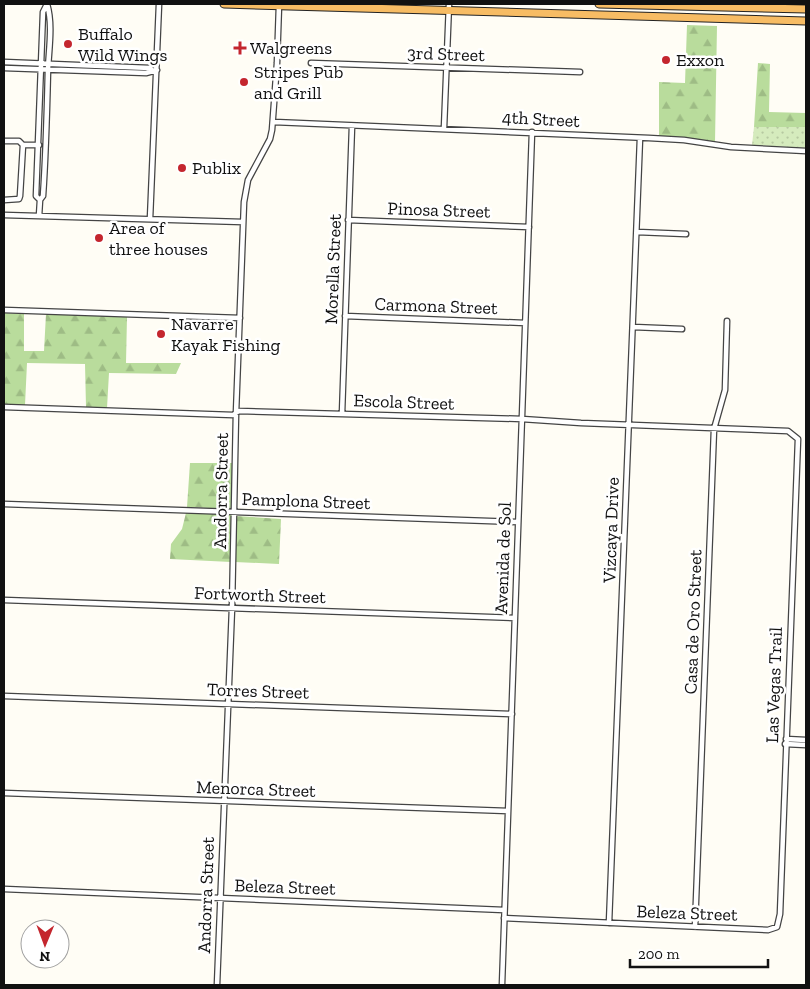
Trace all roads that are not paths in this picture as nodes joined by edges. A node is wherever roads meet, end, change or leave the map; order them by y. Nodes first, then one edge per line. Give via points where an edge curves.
1 (47, 4) edge
2 (159, 4) edge
3 (224, 4) edge
4 (279, 4) edge
5 (599, 4) edge
6 (648, 5) edge
7 (762, 6) edge
8 (449, 7) edge
9 (726, 7) junction
10 (806, 9) edge
11 (575, 14) junction
12 (654, 16) junction
13 (806, 21) edge
14 (4, 62) edge
15 (311, 63) dead end
16 (49, 64) junction
17 (41, 67) junction
18 (4, 68) edge
19 (447, 68) junction
20 (154, 70) junction
21 (48, 72) junction
22 (580, 72) dead end
23 (274, 122) junction
24 (352, 126) junction
25 (444, 128) junction
26 (532, 132) junction
27 (640, 138) junction
28 (4, 142) edge
29 (23, 145) junction
30 (38, 145) junction
31 (46, 146) junction
32 (806, 151) edge
33 (4, 200) edge
34 (40, 200) junction
35 (4, 215) edge
36 (39, 216) junction
37 (150, 219) junction
38 (348, 220) junction
39 (243, 222) junction
40 (529, 227) junction
41 (637, 232) junction
42 (686, 234) dead end
43 (4, 310) edge
44 (345, 316) junction
45 (240, 318) junction
46 (727, 320) dead end
47 (525, 323) junction
48 (633, 327) junction
49 (682, 330) dead end
50 (4, 407) edge
51 (236, 413) junction
52 (342, 414) junction
53 (522, 419) junction
54 (629, 425) junction
55 (714, 429) junction
56 (798, 443) joint
57 (4, 504) edge
58 (234, 512) junction
59 (518, 522) junction
60 (4, 600) edge
61 (232, 608) junction
62 (515, 618) junction
63 (4, 696) edge
64 (227, 704) junction
65 (512, 714) junction
66 (806, 740) edge
67 (785, 741) junction
68 (806, 745) edge
69 (4, 793) edge
70 (224, 801) junction
71 (508, 811) junction
72 (4, 889) edge
73 (220, 898) junction
74 (504, 910) junction
75 (504, 918) junction
76 (609, 923) junction
77 (695, 927) junction
78 (777, 927) joint
79 (217, 985) edge
80 (502, 985) edge

1 - 16 street
1 - 17 street via 43,12
2 - 20 street
3 - 4 highway
4 - 8 highway
4 - 23 street, Andorra Street
5 - 6 highway
6 - 9 highway
6 - 11 highway via 641,12 581,11
7 - 9 highway
7 - 10 highway
8 - 11 highway
8 - 19 street
9 - 12 highway via 718,11 664,10
11 - 12 highway
12 - 13 highway
14 - 17 street
15 - 19 street, 3rd Street
16 - 17 street
16 - 20 street
16 - 21 street
17 - 18 street
17 - 21 street
17 - 30 street
19 - 22 street, 3rd Street
19 - 25 street
20 - 21 street via 146,73
20 - 37 street
21 - 31 street
23 - 24 street, 4th Street
23 - 39 street, Andorra Street via 270,139 248,180
24 - 25 street, 4th Street
24 - 38 street, Morella Street
25 - 26 street, 4th Street
26 - 27 street, 4th Street
26 - 40 street, Avenida de Sol
27 - 32 street, 4th Street
27 - 41 street, Vizcaya Drive
28 - 29 street via 19,141
29 - 30 street
29 - 33 street via 19,199
30 - 31 street
30 - 34 street via 36,196
31 - 34 street via 44,196
34 - 36 street
35 - 36 street
36 - 37 street
37 - 39 street
38 - 40 street, Pinosa Street
38 - 44 street, Morella Street
39 - 45 street, Andorra Street
40 - 47 street, Avenida de Sol
41 - 42 street
41 - 48 street, Vizcaya Drive
43 - 45 street
44 - 47 street, Carmona Street
44 - 52 street, Morella Street
45 - 51 street, Andorra Street
46 - 55 street, Casa de Oro Street via 725,390
47 - 53 street, Avenida de Sol
48 - 49 street
48 - 54 street, Vizcaya Drive
50 - 51 street, Escola Street
51 - 52 street, Escola Street
51 - 58 street, Andorra Street
52 - 53 street, Escola Street
53 - 54 street, Escola Street
53 - 59 street, Avenida de Sol
54 - 55 street, Escola Street
54 - 76 street, Vizcaya Drive
55 - 56 street, Escola Street via 788,431 798,439
55 - 77 street, Casa de Oro Street
56 - 67 street, Las Vegas Trail
57 - 58 street, Pamplona Street
58 - 59 street, Pamplona Street
58 - 61 street, Andorra Street
59 - 62 street, Avenida de Sol
60 - 61 street, Fortworth Street
61 - 62 street, Fortworth Street
61 - 64 street, Andorra Street
62 - 65 street, Avenida de Sol
63 - 64 street, Torres Street
64 - 65 street, Torres Street
64 - 70 street, Andorra Street
65 - 71 street, Avenida de Sol
66 - 67 street
67 - 68 street
67 - 78 street, Las Vegas Trail
69 - 70 street, Menorca Street
70 - 71 street, Menorca Street
70 - 73 street, Andorra Street
71 - 74 street, Avenida de Sol
72 - 73 street, Beleza Street
73 - 74 street, Beleza Street
73 - 79 street, Andorra Street
74 - 75 street, Avenida de Sol
75 - 76 street, Beleza Street
75 - 80 street, Avenida de Sol
76 - 77 street, Beleza Street
77 - 78 street, Beleza Street via 768,930

